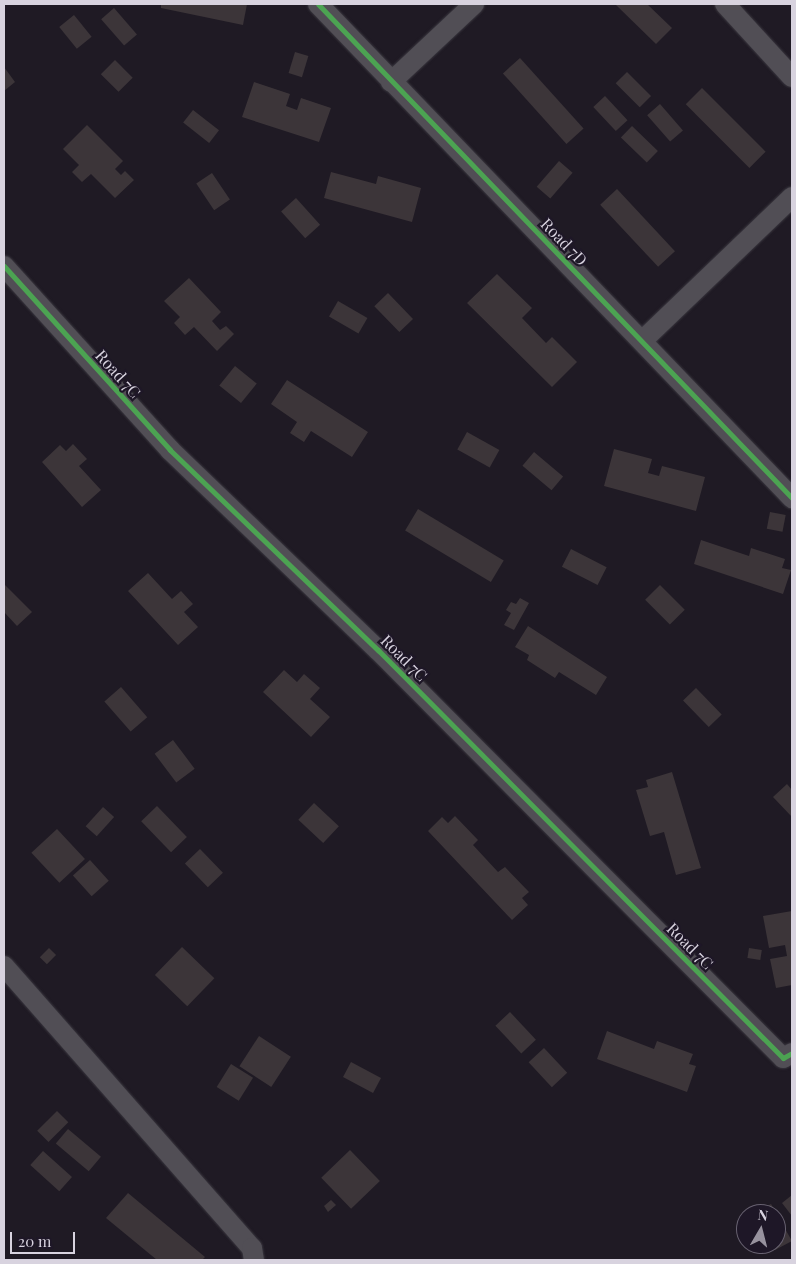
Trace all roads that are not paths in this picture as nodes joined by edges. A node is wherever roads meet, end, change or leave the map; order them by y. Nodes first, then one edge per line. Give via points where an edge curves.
1 (318, 4) edge
2 (474, 4) edge
3 (725, 4) edge
4 (792, 77) edge
5 (391, 82) junction
6 (789, 206) edge
7 (4, 266) edge
8 (642, 340) junction
9 (792, 498) edge
10 (4, 966) edge
11 (792, 1053) edge
12 (254, 1260) edge

1 - 5 street, Road 7D
2 - 5 street
3 - 4 street
5 - 8 street, Road 7D
6 - 8 street
7 - 11 street, Road 7C via 170,450 378,650 783,1058
8 - 9 street, Road 7D
10 - 12 street via 252,1248

